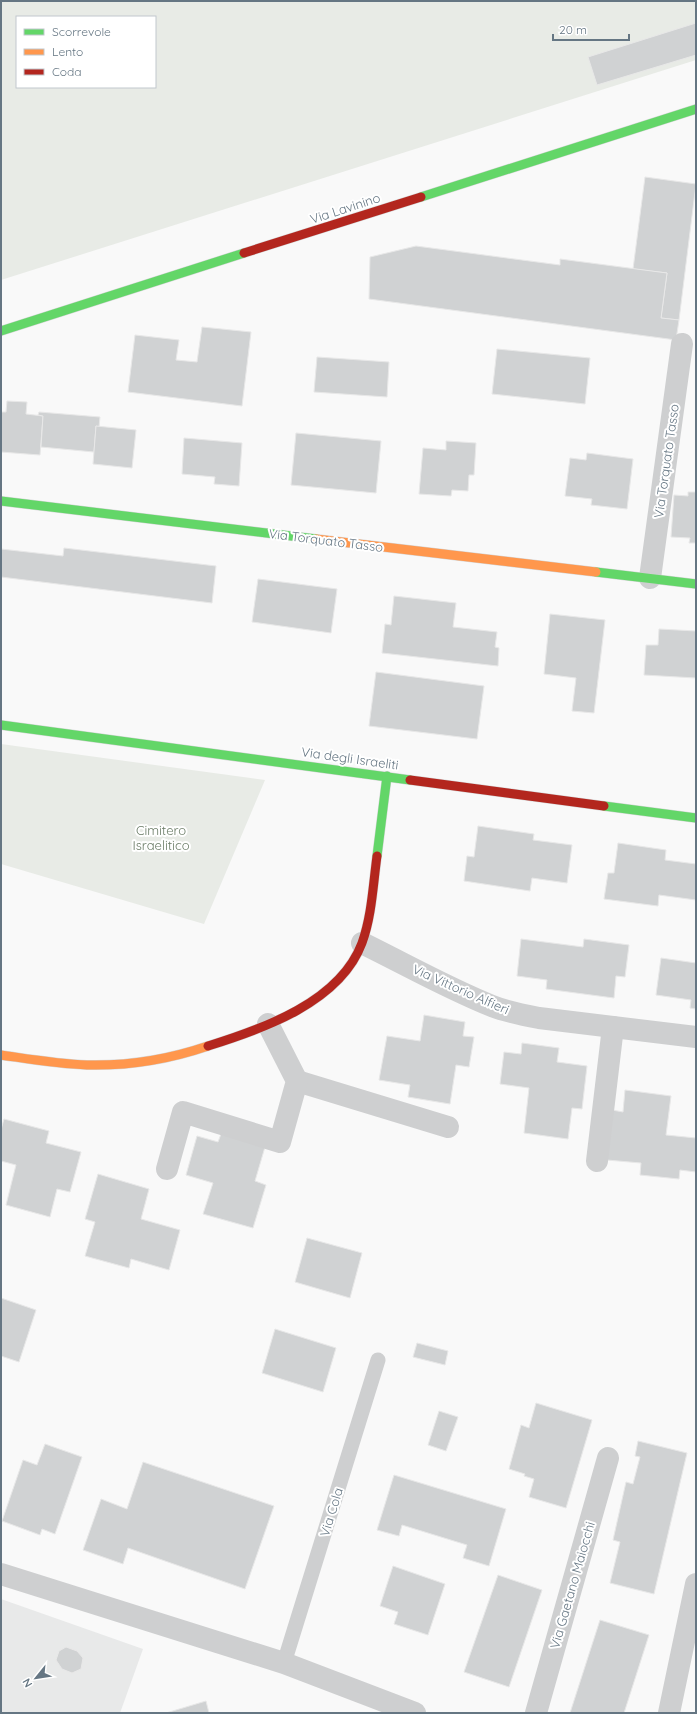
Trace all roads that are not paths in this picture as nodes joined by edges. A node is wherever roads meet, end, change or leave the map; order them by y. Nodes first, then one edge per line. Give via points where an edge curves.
1 (696, 109) edge
2 (1, 331) edge
3 (682, 344) dead end
4 (1, 501) edge
5 (650, 578) junction
6 (696, 584) edge
7 (1, 725) edge
8 (387, 776) junction
9 (696, 818) edge
10 (362, 943) junction
11 (268, 1024) junction
12 (613, 1027) junction
13 (696, 1037) edge
14 (1, 1055) edge
15 (297, 1081) junction
16 (448, 1127) dead end
17 (597, 1161) dead end
18 (167, 1169) dead end
19 (378, 1360) dead end
20 (608, 1458) dead end
21 (1, 1574) edge
22 (696, 1584) edge
23 (284, 1663) junction
24 (415, 1713) edge
25 (536, 1713) edge
26 (669, 1713) edge

1 - 2 street, Via Lavinino
3 - 5 street, Via Torquato Tasso
4 - 5 street, Via Torquato Tasso
5 - 6 street, Via Torquato Tasso
7 - 8 street, Via degli Israeliti
8 - 9 street, Via degli Israeliti
8 - 10 street via 371,903
10 - 11 street via 347,969 334,984 313,1001
10 - 12 street, Via Vittorio Alfieri via 492,1006 539,1018
11 - 14 street via 222,1042 123,1063 76,1064
11 - 15 street
12 - 13 street, Via Vittorio Alfieri
12 - 17 street
15 - 16 street
15 - 18 street via 280,1142 183,1112
19 - 23 lane, Via Cola
20 - 25 street, Via Gaetano Maiocchi
21 - 23 street
22 - 26 street
23 - 24 street

